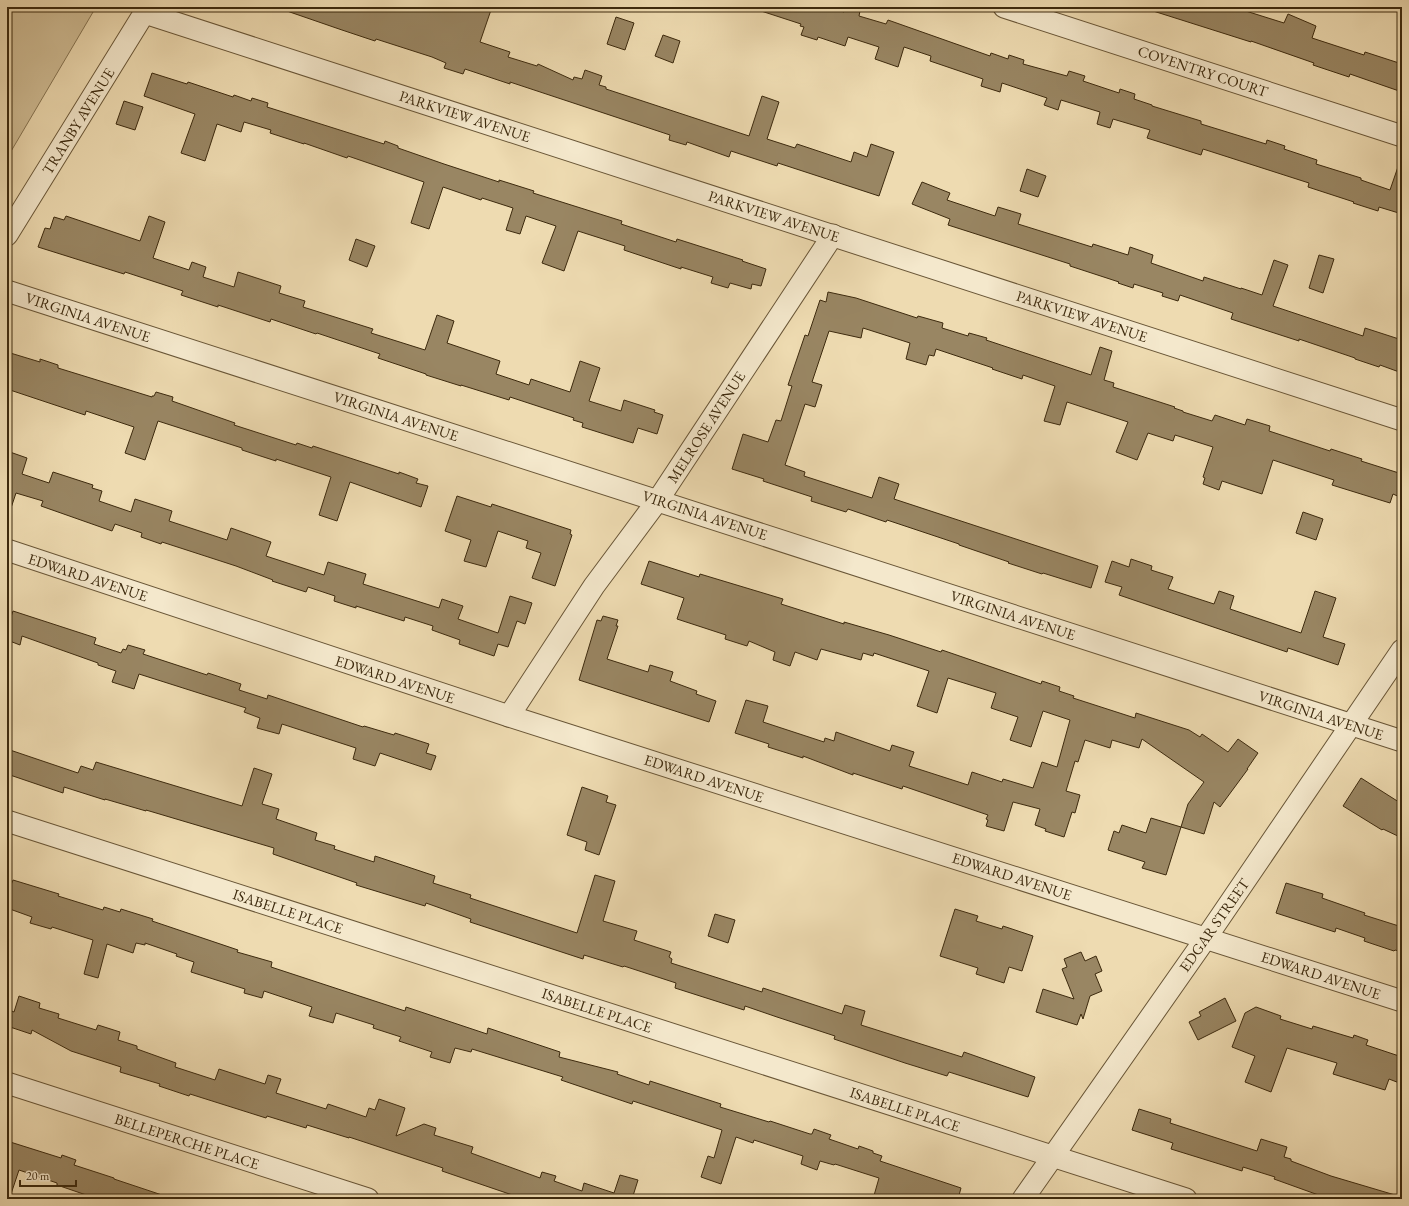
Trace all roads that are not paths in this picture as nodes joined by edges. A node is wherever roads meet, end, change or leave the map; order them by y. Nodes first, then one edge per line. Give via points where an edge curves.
1 (1004, 7) edge
2 (147, 10) edge
3 (1402, 136) edge
4 (7, 235) edge
5 (833, 235) junction
6 (7, 291) edge
7 (1402, 420) edge
8 (658, 500) junction
9 (7, 550) edge
10 (1402, 650) edge
11 (509, 716) junction
12 (1350, 725) junction
13 (1402, 741) edge
14 (7, 821) edge
15 (1206, 938) junction
16 (1402, 1001) edge
17 (7, 1083) edge
18 (1053, 1156) junction
19 (368, 1199) edge
20 (1022, 1199) edge
21 (1186, 1199) edge

1 - 3 street, COVENTRY COURT
2 - 4 street, TRANBY AVENUE
2 - 5 street, PARKVIEW AVENUE
5 - 7 street, PARKVIEW AVENUE
5 - 8 street, MELROSE AVENUE
6 - 8 street, VIRGINIA AVENUE
8 - 11 street, MELROSE AVENUE via 594,586
8 - 12 street, VIRGINIA AVENUE
9 - 11 street, EDWARD AVENUE
10 - 12 street, EDGAR STREET
11 - 15 street, EDWARD AVENUE
12 - 13 street, VIRGINIA AVENUE
12 - 15 street, EDGAR STREET
14 - 18 street, ISABELLE PLACE
15 - 16 street, EDWARD AVENUE
15 - 18 street, EDGAR STREET
17 - 19 street, BELLEPERCHE PLACE
18 - 20 street, EDGAR STREET
18 - 21 street, ISABELLE PLACE

